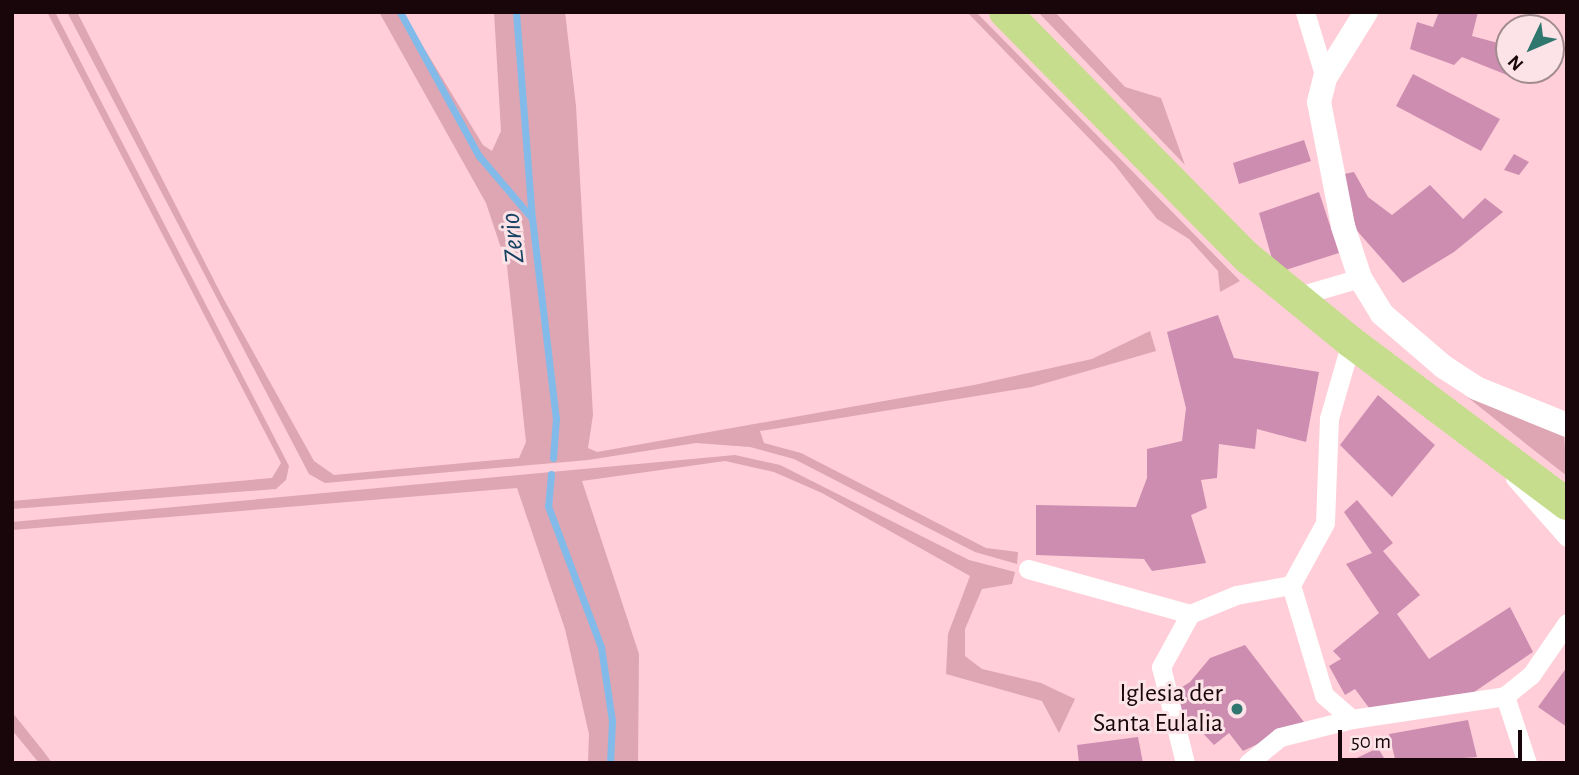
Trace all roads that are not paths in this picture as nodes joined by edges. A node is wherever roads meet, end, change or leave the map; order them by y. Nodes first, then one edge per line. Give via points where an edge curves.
1 (1005, 12) edge
2 (1306, 12) edge
3 (1366, 12) edge
4 (1325, 78) junction
5 (1360, 278) junction
6 (1295, 296) junction
7 (1351, 342) junction
8 (1567, 425) edge
9 (1482, 441) junction
10 (1567, 504) edge
11 (1567, 537) edge
12 (1028, 569) dead end
13 (1291, 586) junction
14 (1190, 614) junction
15 (1567, 623) edge
16 (1505, 696) junction
17 (1352, 719) junction
18 (1185, 763) edge
19 (1248, 763) edge
20 (1527, 763) edge

1 - 6 main road via 1248,258
2 - 4 street
3 - 4 street
4 - 5 street via 1319,102 1323,131 1343,226
5 - 6 street
5 - 8 street via 1382,313 1444,367 1476,388
6 - 7 main road
7 - 9 main road
7 - 13 street via 1329,418 1325,523
9 - 10 main road
9 - 11 street
12 - 14 street
13 - 14 street via 1236,595
13 - 17 street via 1324,695
14 - 18 street via 1161,667
15 - 16 street via 1531,675
16 - 17 street
16 - 20 street
17 - 19 street via 1280,737

